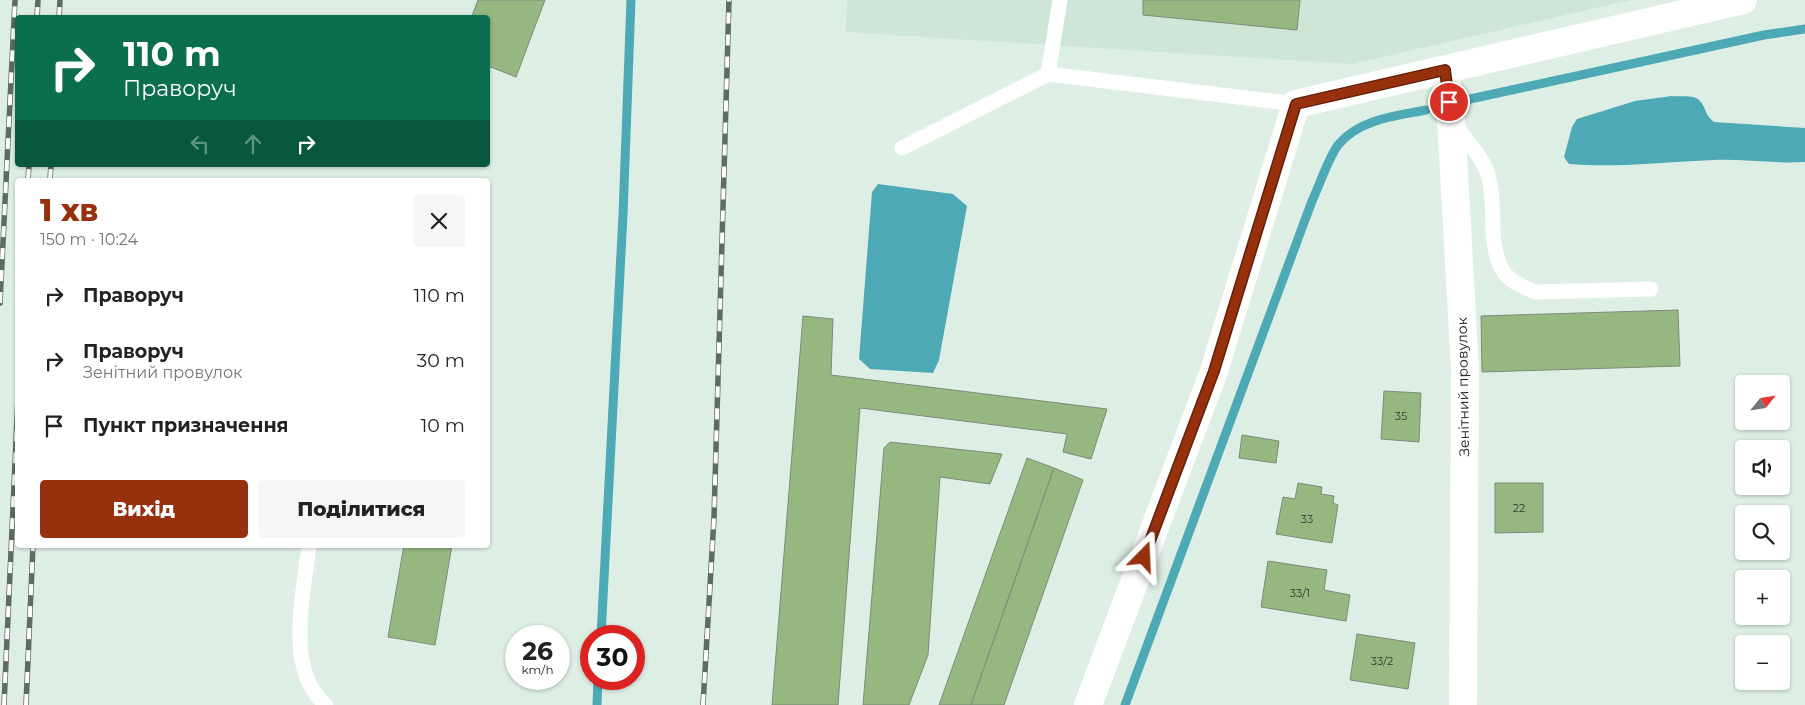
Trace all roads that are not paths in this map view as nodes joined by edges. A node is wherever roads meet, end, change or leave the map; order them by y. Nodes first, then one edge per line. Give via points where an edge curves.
1 (1060, 0) edge
2 (1743, 0) edge
3 (1445, 70) junction
4 (1048, 74) junction
5 (1296, 104) junction
6 (1451, 119) junction
7 (902, 148) dead end
8 (1651, 289) dead end
9 (309, 548) edge
10 (326, 705) edge
11 (1088, 705) edge
12 (1463, 705) edge

1 - 4 lane
2 - 3 street
3 - 5 street
3 - 6 street, Зенітний провулок
4 - 5 lane
4 - 7 lane
5 - 11 street via 1214,371
6 - 8 lane via 1487,170 1492,192 1494,245 1504,272 1520,286 1535,292
6 - 12 street, Зенітний провулок via 1465,369
9 - 10 lane via 299,638 304,672 317,698

